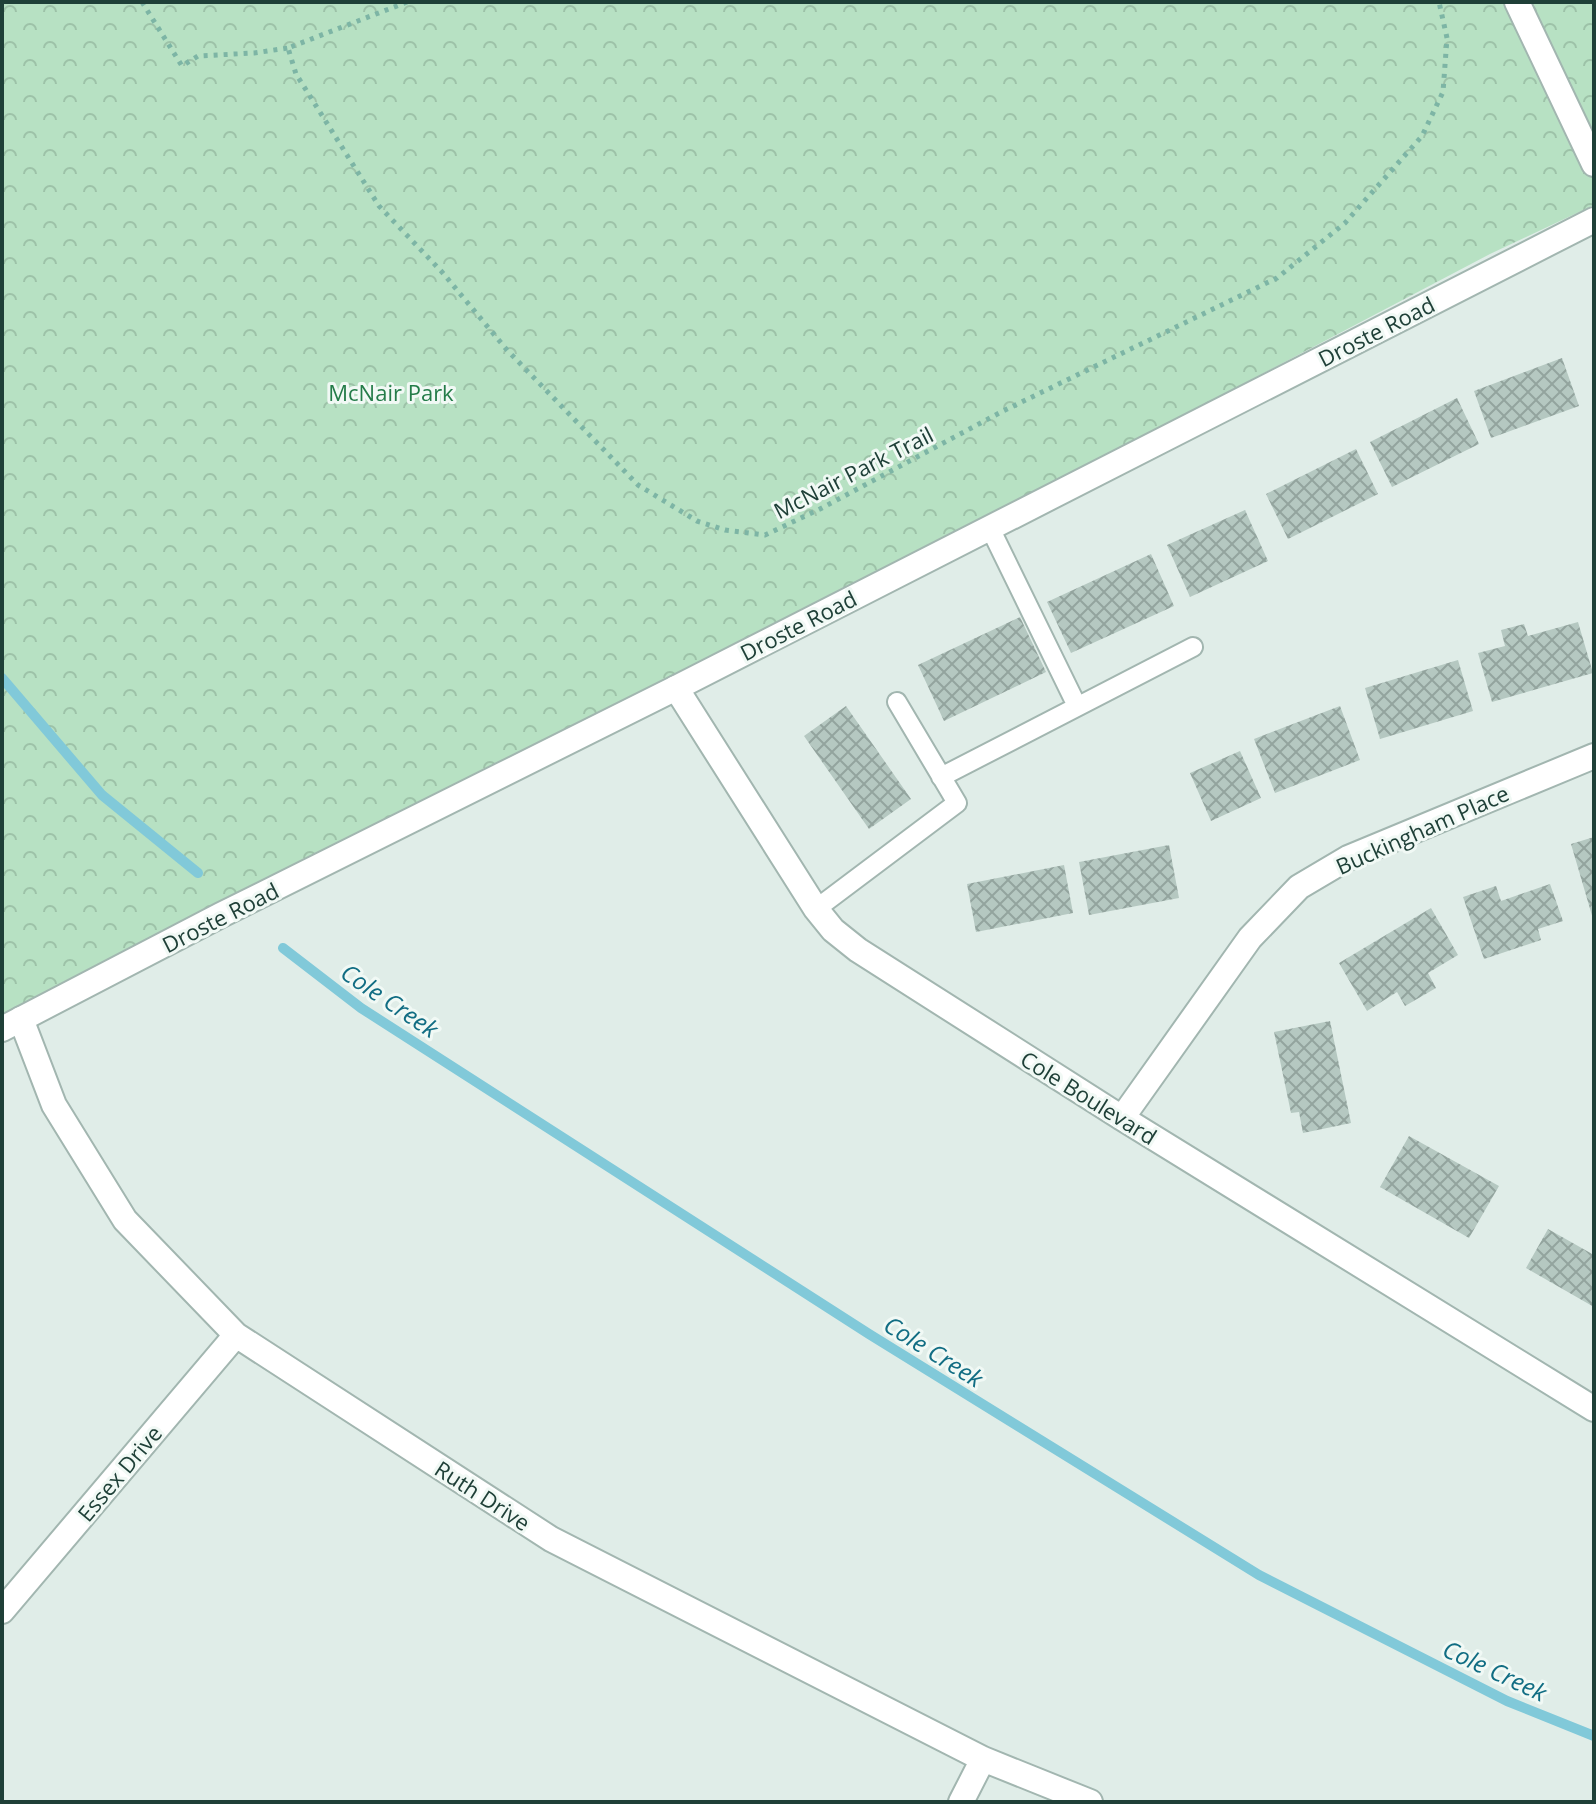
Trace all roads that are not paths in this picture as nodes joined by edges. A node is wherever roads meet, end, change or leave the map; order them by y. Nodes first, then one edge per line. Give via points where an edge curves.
1 (1517, 2) edge
2 (1594, 164) edge
3 (1594, 220) edge
4 (990, 528) junction
5 (1193, 647) dead end
6 (676, 688) junction
7 (897, 702) dead end
8 (1077, 706) junction
9 (1594, 756) edge
10 (941, 777) junction
11 (816, 909) junction
12 (12, 1024) edge
13 (1122, 1118) junction
14 (236, 1335) junction
15 (1594, 1409) edge
16 (2, 1611) edge
17 (983, 1759) junction
18 (961, 1802) edge
19 (1090, 1802) edge

1 - 2 street
3 - 4 street, Droste Road
4 - 6 street, Droste Road
4 - 8 lane
5 - 8 lane
6 - 11 street, Cole Boulevard
6 - 12 street, Droste Road
7 - 10 lane
8 - 10 lane
9 - 13 street, Buckingham Place via 1348,858 1299,887 1250,938
10 - 11 lane via 957,803
11 - 13 street, Cole Boulevard via 858,950
12 - 14 street, Ruth Drive via 54,1105 125,1220
13 - 15 street, Cole Boulevard
14 - 16 street, Essex Drive
14 - 17 street, Ruth Drive via 551,1539
17 - 18 street
17 - 19 street, Ruth Drive

